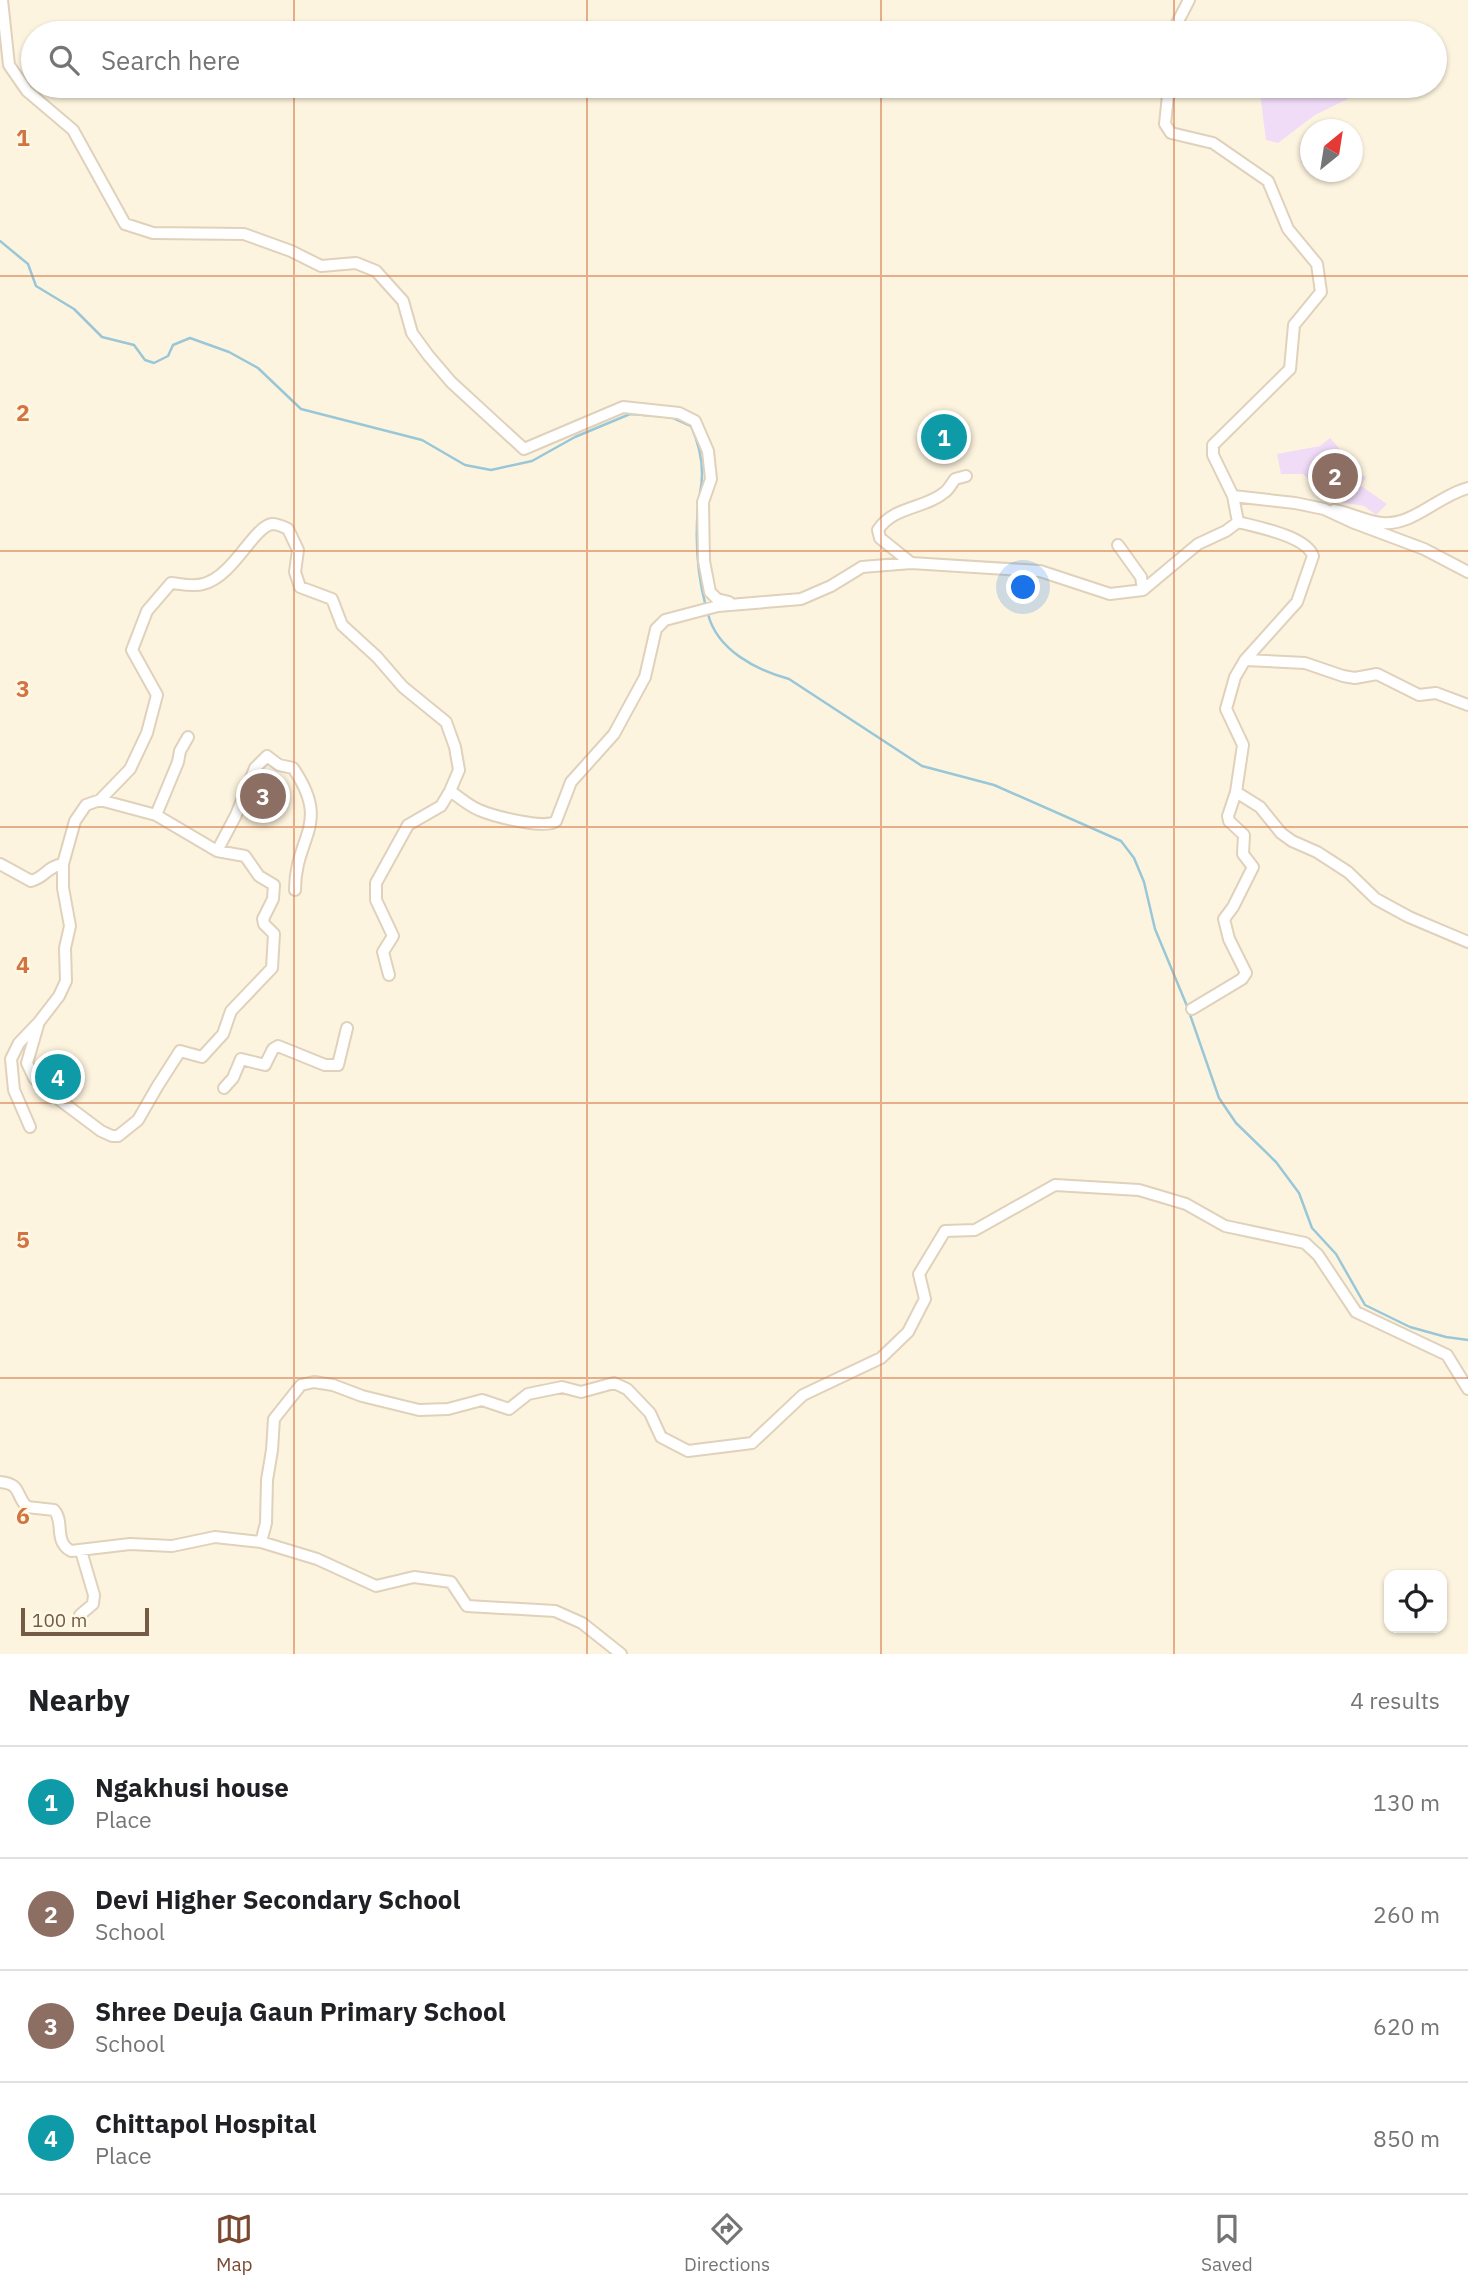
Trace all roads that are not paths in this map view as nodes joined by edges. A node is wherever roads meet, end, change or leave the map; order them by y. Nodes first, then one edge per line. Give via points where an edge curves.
1 (2, 0) edge
2 (1189, 0) edge
3 (1178, 21) edge
4 (21, 82) edge
5 (35, 98) edge
6 (1168, 98) edge
7 (966, 476) dead end
8 (1468, 488) edge
9 (1233, 496) junction
10 (1324, 509) junction
11 (1238, 522) junction
12 (1118, 545) dead end
13 (911, 563) junction
14 (1468, 572) edge
15 (1143, 590) junction
16 (735, 604) junction
17 (1245, 660) junction
18 (1468, 705) edge
19 (188, 737) dead end
20 (450, 791) junction
21 (1236, 792) junction
22 (100, 800) junction
23 (156, 815) junction
24 (217, 851) junction
25 (0, 864) edge
26 (63, 864) junction
27 (295, 890) dead end
28 (1468, 942) edge
29 (389, 975) dead end
30 (1192, 1009) dead end
31 (39, 1023) junction
32 (347, 1028) dead end
33 (224, 1088) dead end
34 (30, 1127) dead end
35 (1468, 1389) edge
36 (0, 1482) edge
37 (261, 1542) junction
38 (81, 1551) junction
39 (80, 1615) dead end
40 (621, 1654) edge

1 - 4 street via 9,65
2 - 3 street
5 - 16 street via 73,130 125,224 153,233 244,234 321,266 356,264 376,271 403,301 412,333 436,364 524,449 623,407 679,413 695,421 708,451 711,480 703,502 704,561 710,592
6 - 9 street via 1165,124 1171,133 1213,144 1268,181 1288,229 1317,264 1321,292 1294,325 1290,369 1213,445 1213,455
7 - 13 street via 955,479 934,499 884,520 878,530 880,538
8 - 10 street via 1410,517 1384,524
9 - 10 street
9 - 11 street
10 - 14 street
11 - 15 street via 1198,544
11 - 17 street via 1274,531 1308,548 1313,556 1297,602
12 - 15 street via 1141,577
13 - 15 street via 1040,571 1110,594
13 - 16 street via 862,567 801,599
16 - 20 street via 665,620 656,629 645,677 614,734 571,782 552,825 478,810
17 - 18 street via 1305,663 1355,678 1377,674 1419,695 1436,693
17 - 21 street via 1226,709 1242,745
19 - 23 street
20 - 22 street via 459,770 446,722 402,687 342,625 332,599 300,587 295,572 298,550 288,528 273,524 261,529 220,578 202,585 170,583 147,611 132,650 157,695 147,733 130,769
20 - 29 street via 441,806 408,825 376,883 376,900 393,936 383,952
21 - 28 street via 1260,807 1281,833 1348,872 1376,899
21 - 30 street via 1229,821 1244,835 1243,854 1253,867 1224,919 1246,973
22 - 23 street
22 - 26 street via 86,805 75,821
23 - 24 street
24 - 27 street via 262,759 267,756 293,768 310,799 311,821 298,861
24 - 31 street via 245,856 259,876 274,884 273,899 263,919 274,934 272,968 231,1011 223,1034 202,1057 180,1051 138,1121 112,1136 34,1078 27,1063
25 - 26 street via 30,881
26 - 31 street via 70,926 66,981
31 - 34 street via 19,1043 11,1059 14,1090
32 - 33 street via 338,1065 325,1065 278,1046 265,1065 241,1059
35 - 37 street via 1447,1355 1356,1312 1305,1243 1225,1226 1185,1204 1139,1190 1055,1185 975,1230 946,1231 919,1274 925,1299 908,1332 881,1358 803,1395 752,1443 688,1451 661,1437 650,1413 614,1382 581,1392 562,1387 528,1394 509,1409 482,1400 419,1410 333,1385 301,1385 274,1419
36 - 38 street via 16,1487 27,1507 54,1510 62,1545
37 - 38 street via 215,1537 172,1546 130,1544
37 - 40 street via 317,1559 376,1586 414,1577 451,1582 467,1606 555,1611 582,1623
38 - 39 street via 94,1595 93,1604

